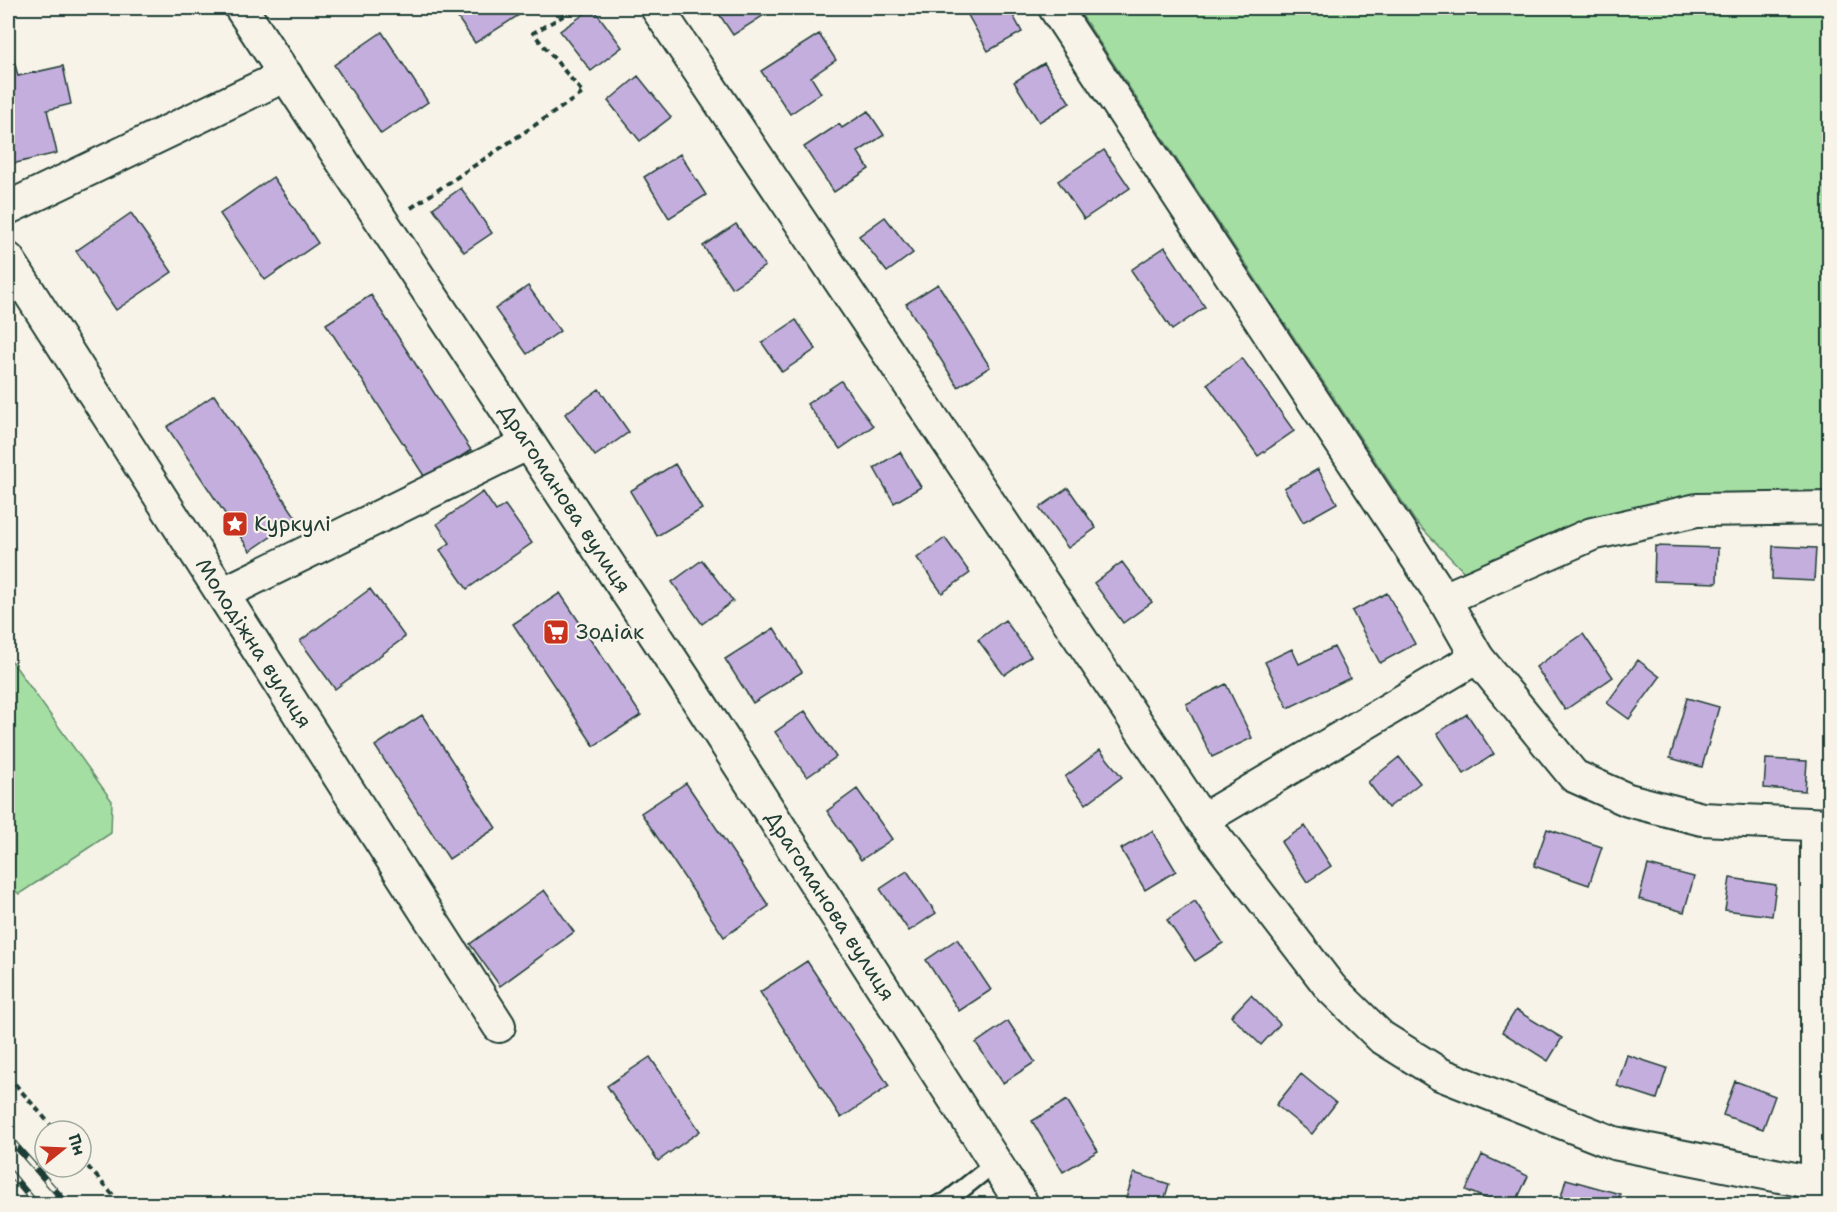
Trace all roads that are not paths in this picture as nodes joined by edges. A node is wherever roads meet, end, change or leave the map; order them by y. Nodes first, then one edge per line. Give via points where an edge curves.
1 (241, 8) edge
2 (657, 8) edge
3 (1055, 8) edge
4 (286, 75) junction
5 (8, 208) edge
6 (8, 260) edge
7 (527, 444) junction
8 (1830, 508) edge
9 (224, 593) junction
10 (1444, 599) junction
11 (1477, 657) junction
12 (1202, 820) junction
13 (1823, 825) edge
14 (500, 1026) dead end
15 (995, 1162) junction
16 (1820, 1192) edge
17 (939, 1204) edge
18 (1022, 1204) edge

1 - 4 street, Драгоманова вулиця
2 - 12 street
3 - 10 street
4 - 5 street
4 - 7 street, Драгоманова вулиця
6 - 9 street, Молодіжна вулиця
7 - 9 street
7 - 15 street, Драгоманова вулиця via 698,700
8 - 10 street via 1696,510 1592,534
9 - 14 street, Молодіжна вулиця
10 - 11 street
11 - 12 street
11 - 13 street via 1574,776 1628,800 1702,819
12 - 16 street via 1330,988 1381,1037 1440,1074 1614,1143
13 - 16 street
15 - 17 lane
15 - 18 street, Драгоманова вулиця

